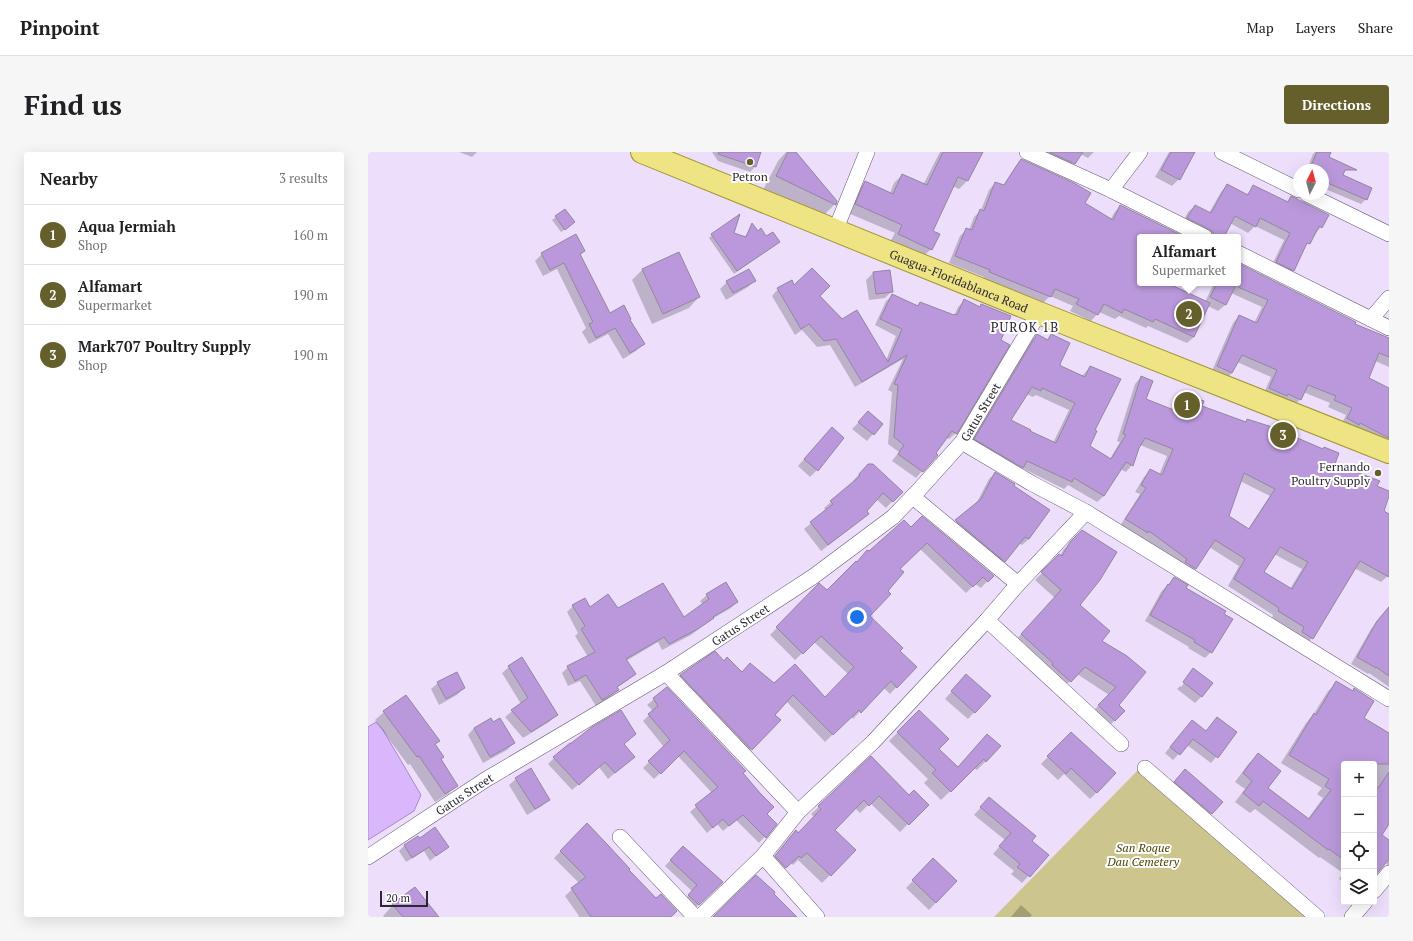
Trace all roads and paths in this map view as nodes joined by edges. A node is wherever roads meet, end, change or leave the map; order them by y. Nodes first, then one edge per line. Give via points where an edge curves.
1 (642, 152) edge
2 (867, 152) edge
3 (1028, 152) edge
4 (1140, 152) edge
5 (1222, 152) edge
6 (1293, 187) edge
7 (1111, 190) junction
8 (1320, 200) edge
9 (835, 231) junction
10 (1199, 234) edge
11 (1389, 234) edge
12 (1241, 254) edge
13 (1389, 298) edge
14 (1039, 313) junction
15 (1371, 319) junction
16 (1389, 328) edge
17 (962, 442) junction
18 (1389, 452) edge
19 (913, 497) junction
20 (1086, 512) junction
21 (1018, 584) junction
22 (987, 620) junction
23 (666, 673) junction
24 (1389, 698) edge
25 (1121, 744) dead end
26 (1145, 768) dead end
27 (798, 812) junction
28 (620, 837) dead end
29 (763, 856) junction
30 (368, 857) edge
31 (1389, 873) edge
32 (1377, 887) edge
33 (1362, 905) edge
34 (695, 917) edge
35 (700, 917) edge
36 (817, 917) edge
37 (1317, 917) edge
38 (1352, 917) edge

1 - 9 main road, Guagua-Floridablanca Road
2 - 9 street
3 - 7 street
4 - 7 street
5 - 6 street
7 - 10 street
8 - 11 street
9 - 14 main road, Guagua-Floridablanca Road
12 - 15 street
13 - 15 street
14 - 17 street, Gatus Street
14 - 18 main road, Guagua-Floridablanca Road
15 - 16 street
17 - 19 street, Gatus Street
17 - 20 street
19 - 21 street
19 - 23 street, Gatus Street via 893,517 814,576
20 - 21 street
20 - 24 street
21 - 22 street
22 - 25 street
22 - 27 street via 873,742
23 - 27 street
23 - 30 street, Gatus Street via 485,780
26 - 37 street
27 - 29 street
28 - 34 street
29 - 35 street
29 - 36 street
31 - 32 street
33 - 38 street

